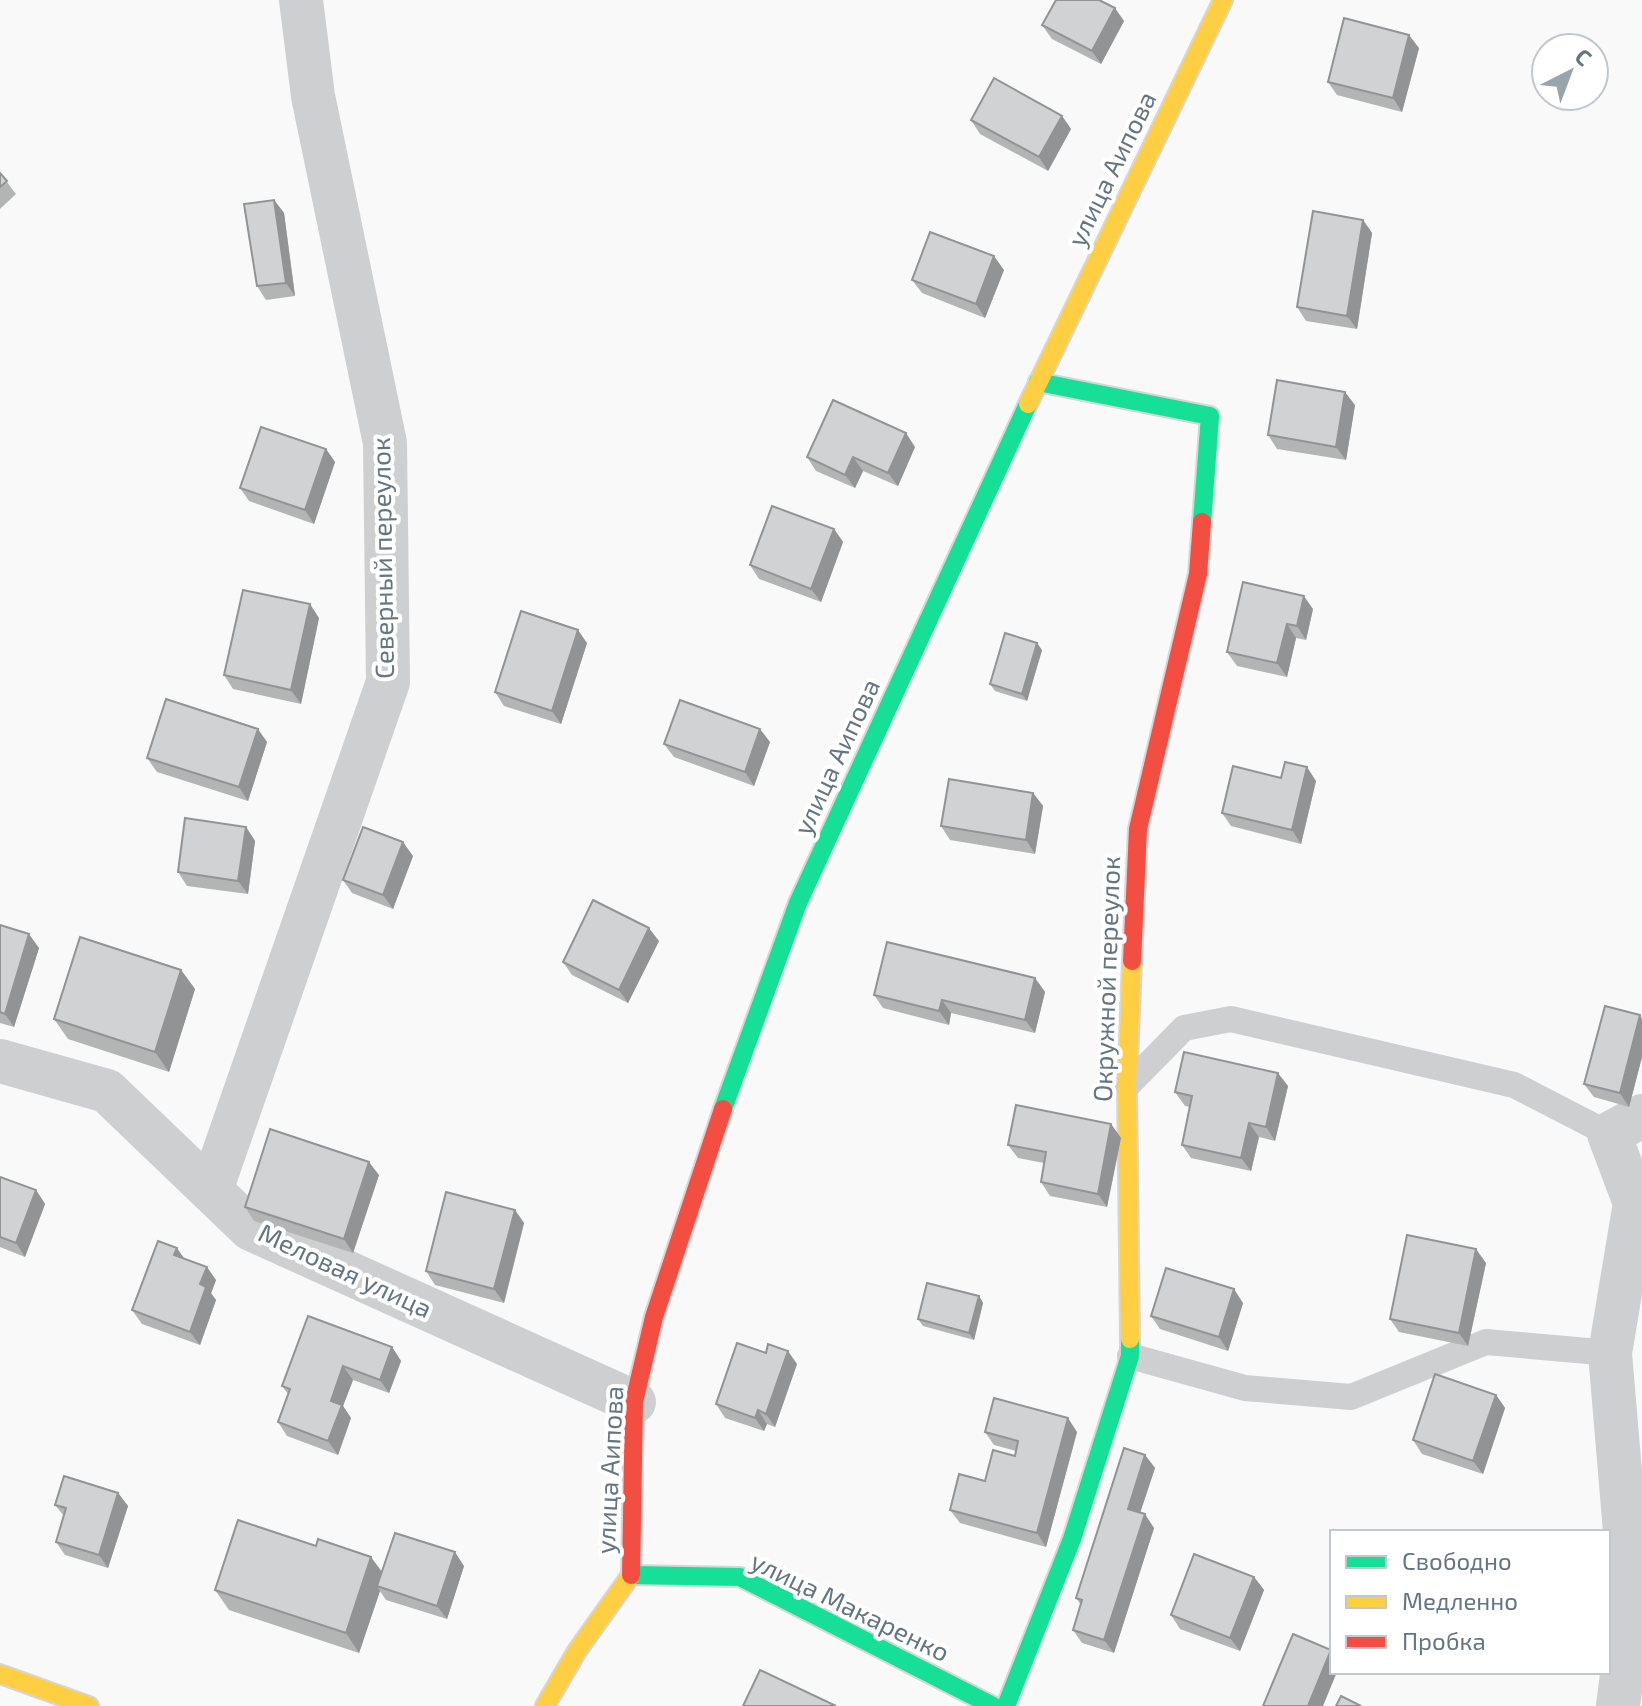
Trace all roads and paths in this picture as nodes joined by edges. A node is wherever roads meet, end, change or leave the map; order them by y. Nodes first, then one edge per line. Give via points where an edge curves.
1 (301, 0) edge
2 (1223, 0) edge
3 (1038, 382) junction
4 (0, 1061) edge
5 (1127, 1086) junction
6 (1625, 1125) edge
7 (211, 1190) junction
8 (1610, 1353) junction
9 (1130, 1356) junction
10 (634, 1402) junction
11 (631, 1575) junction
12 (0, 1674) edge
13 (89, 1706) edge
14 (545, 1706) edge
15 (993, 1706) edge
16 (1006, 1706) edge
17 (1618, 1706) edge

1 - 7 street, Северный переулок via 313,96 385,443 388,682
2 - 3 street, улица Аипова
3 - 5 street, Окружной переулок via 1210,416 1198,574 1138,829
3 - 10 street, улица Аипова via 798,903 706,1155 654,1317
4 - 7 street, Меловая улица via 107,1091
5 - 6 lane via 1184,1028 1231,1019 1514,1085
5 - 9 street, Окружной переулок
6 - 8 street via 1635,1203
7 - 10 street, Меловая улица via 251,1229
8 - 9 lane via 1486,1342 1351,1397 1245,1388
8 - 17 street via 1631,1603
9 - 16 street, Окружной переулок via 1072,1539
10 - 11 street, улица Аипова
11 - 14 street
11 - 15 street, улица Макаренко via 740,1577
12 - 13 street

